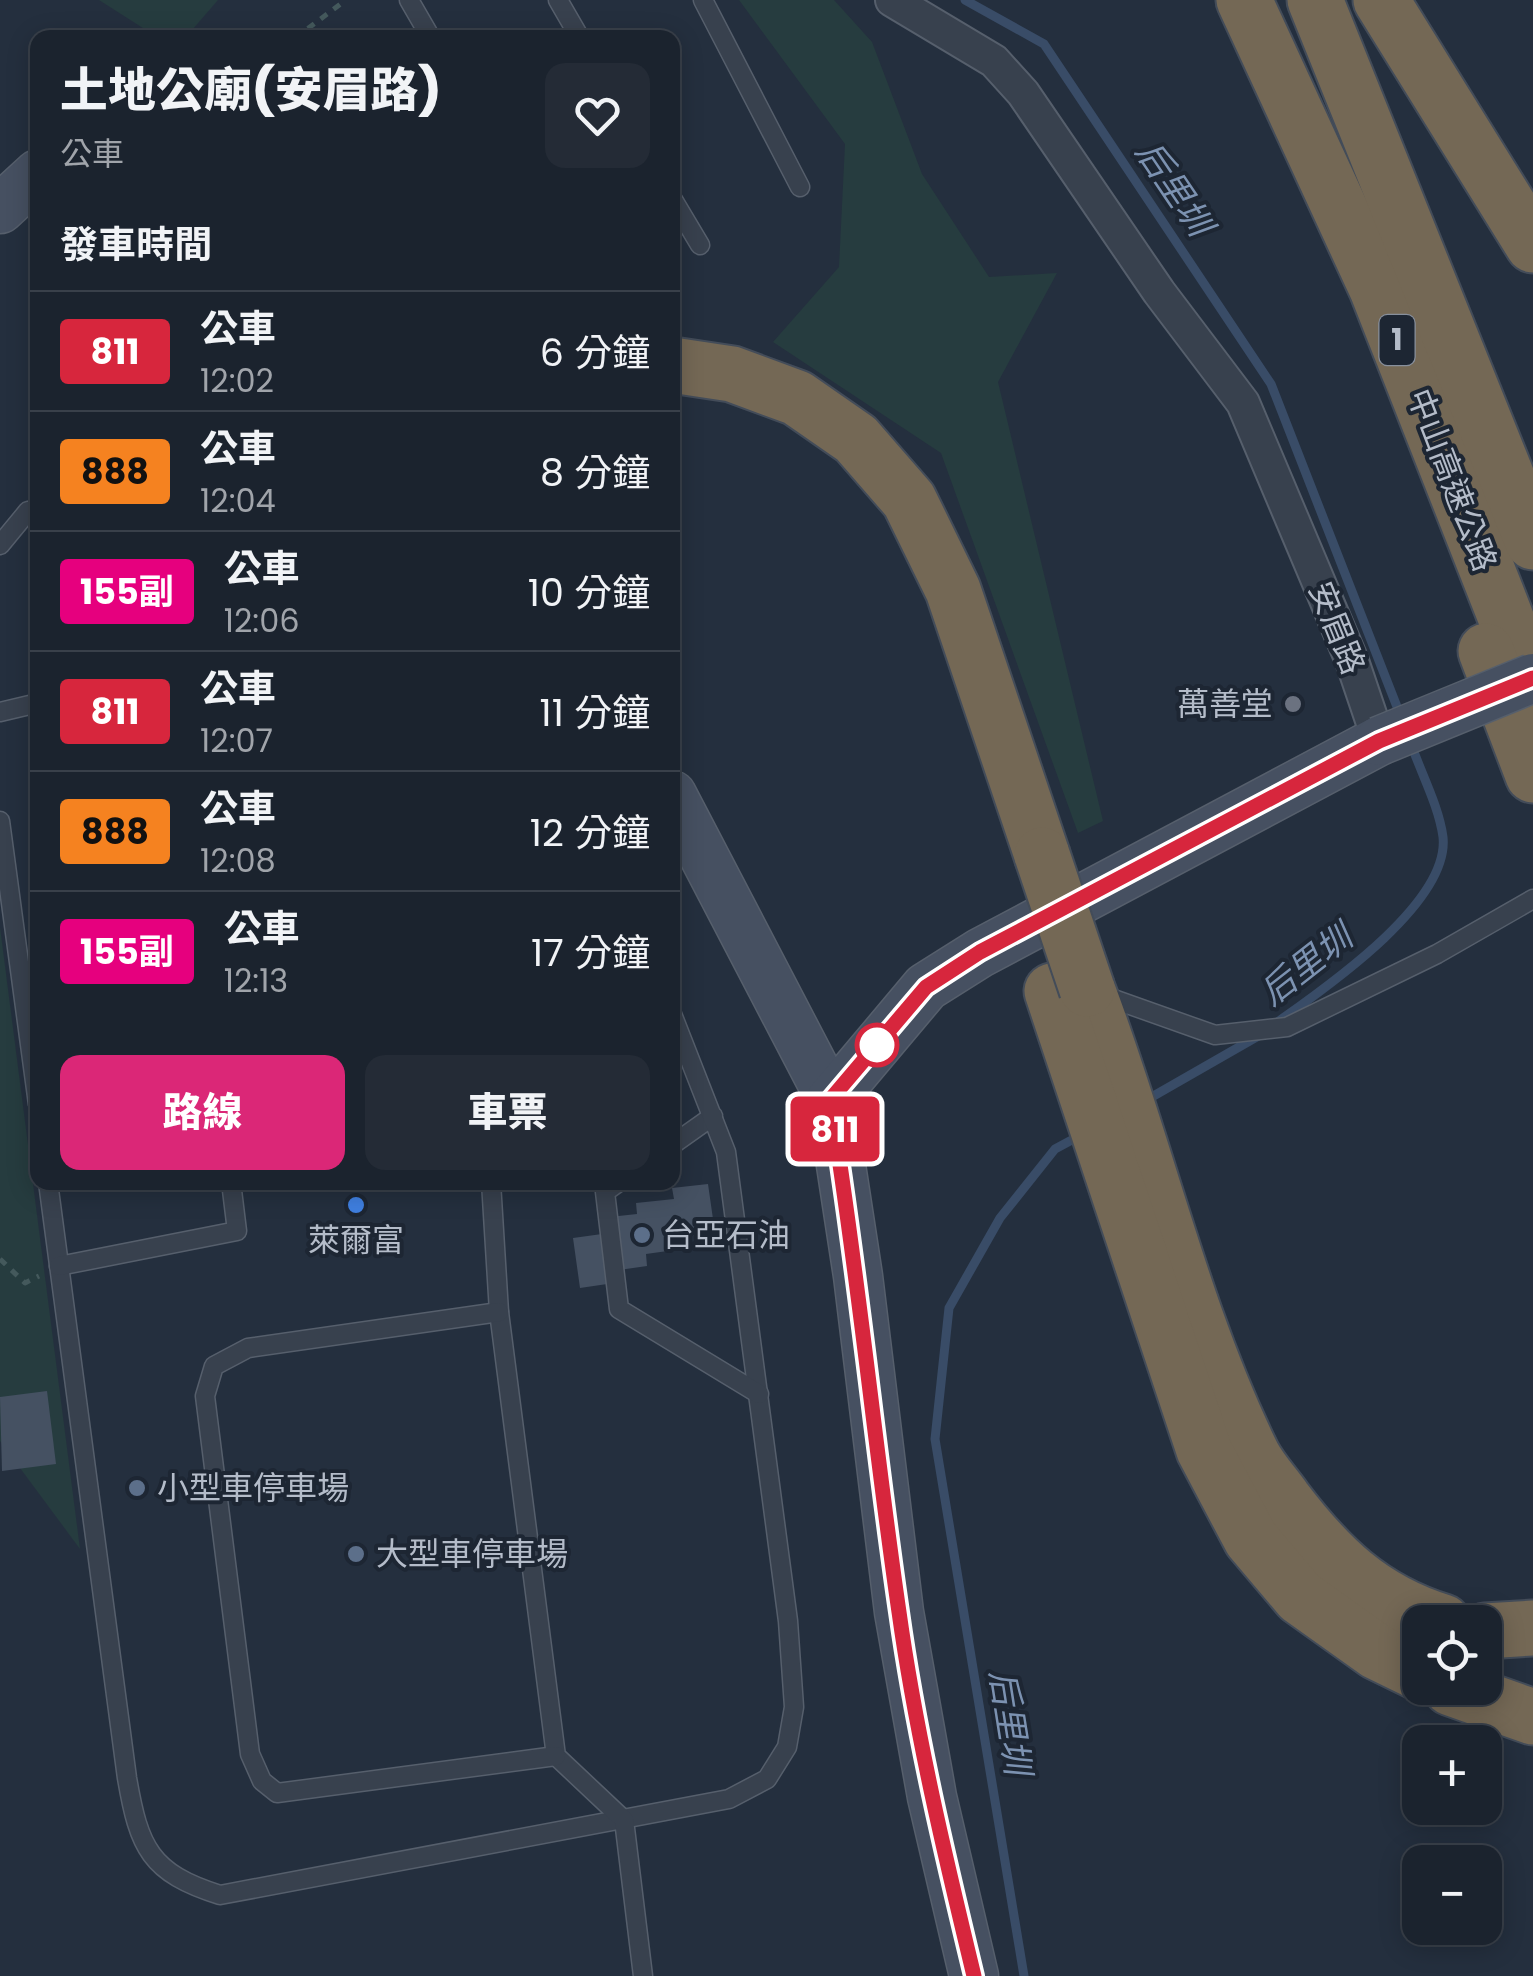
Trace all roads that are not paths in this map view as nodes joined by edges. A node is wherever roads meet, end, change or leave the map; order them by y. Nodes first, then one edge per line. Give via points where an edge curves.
1 (409, 0) edge
2 (558, 0) edge
3 (703, 0) edge
4 (892, 0) edge
5 (1244, 0) edge
6 (1315, 0) edge
7 (1381, 0) edge
8 (426, 30) edge
9 (575, 30) edge
10 (30, 181) edge
11 (800, 187) dead end
12 (0, 209) edge
13 (680, 211) edge
14 (700, 245) dead end
15 (1533, 246) edge
16 (1377, 289) junction
17 (680, 366) edge
18 (680, 383) edge
19 (30, 511) edge
20 (1533, 542) edge
21 (0, 545) edge
22 (1533, 678) edge
23 (1533, 687) edge
24 (30, 705) edge
25 (0, 712) edge
26 (1379, 741) junction
27 (1533, 776) edge
28 (680, 810) edge
29 (0, 821) edge
30 (1028, 863) junction
31 (1533, 898) edge
32 (1069, 990) junction
33 (680, 1034) edge
34 (30, 1044) edge
35 (830, 1100) junction
36 (713, 1116) junction
37 (1114, 1120) junction
38 (680, 1139) edge
39 (49, 1190) edge
40 (232, 1190) edge
41 (491, 1190) edge
42 (608, 1190) edge
43 (59, 1266) junction
44 (498, 1312) junction
45 (759, 1394) junction
46 (1402, 1605) edge
47 (1533, 1628) edge
48 (1502, 1629) edge
49 (1402, 1664) edge
50 (1499, 1705) edge
51 (1533, 1717) edge
52 (556, 1756) junction
53 (624, 1820) junction
54 (643, 1976) edge
55 (974, 1976) edge

1 - 8 lane
2 - 9 lane
3 - 11 lane
4 - 26 street, 安眉路 via 994,61 1023,92 1242,403 1352,661
5 - 16 highway, 中山高速公路 / 1
6 - 20 highway, 中山高速公路 / 1
7 - 15 highway
10 - 12 street
13 - 14 lane
16 - 23 highway, 中山高速公路 / 1
16 - 27 highway via 1376,372
17 - 30 highway via 732,374 797,398 856,439 910,500 953,590
18 - 30 highway via 726,388 786,415 840,452 890,512
19 - 21 lane
22 - 26 street, bridge
24 - 25 lane
26 - 35 street via 926,987
28 - 35 street
29 - 34 lane
30 - 32 highway
31 - 32 lane via 1287,1027 1215,1035
32 - 37 highway
33 - 36 lane
35 - 55 street via 899,1612 932,1797
36 - 38 lane
36 - 45 lane via 726,1152
37 - 46 highway via 1254,1458 1324,1551 1351,1576
37 - 49 highway via 1204,1450 1251,1539 1300,1597
39 - 43 lane
40 - 43 lane via 237,1231
41 - 44 lane
42 - 45 lane via 619,1310
43 - 53 lane via 127,1778 134,1820 152,1857 181,1883 220,1895
44 - 52 lane
44 - 52 lane via 248,1348 214,1366 205,1396 250,1754 276,1793
45 - 53 lane via 788,1621 794,1708 786,1747 766,1778 728,1800
47 - 48 highway
50 - 51 highway
52 - 53 lane
53 - 54 lane

